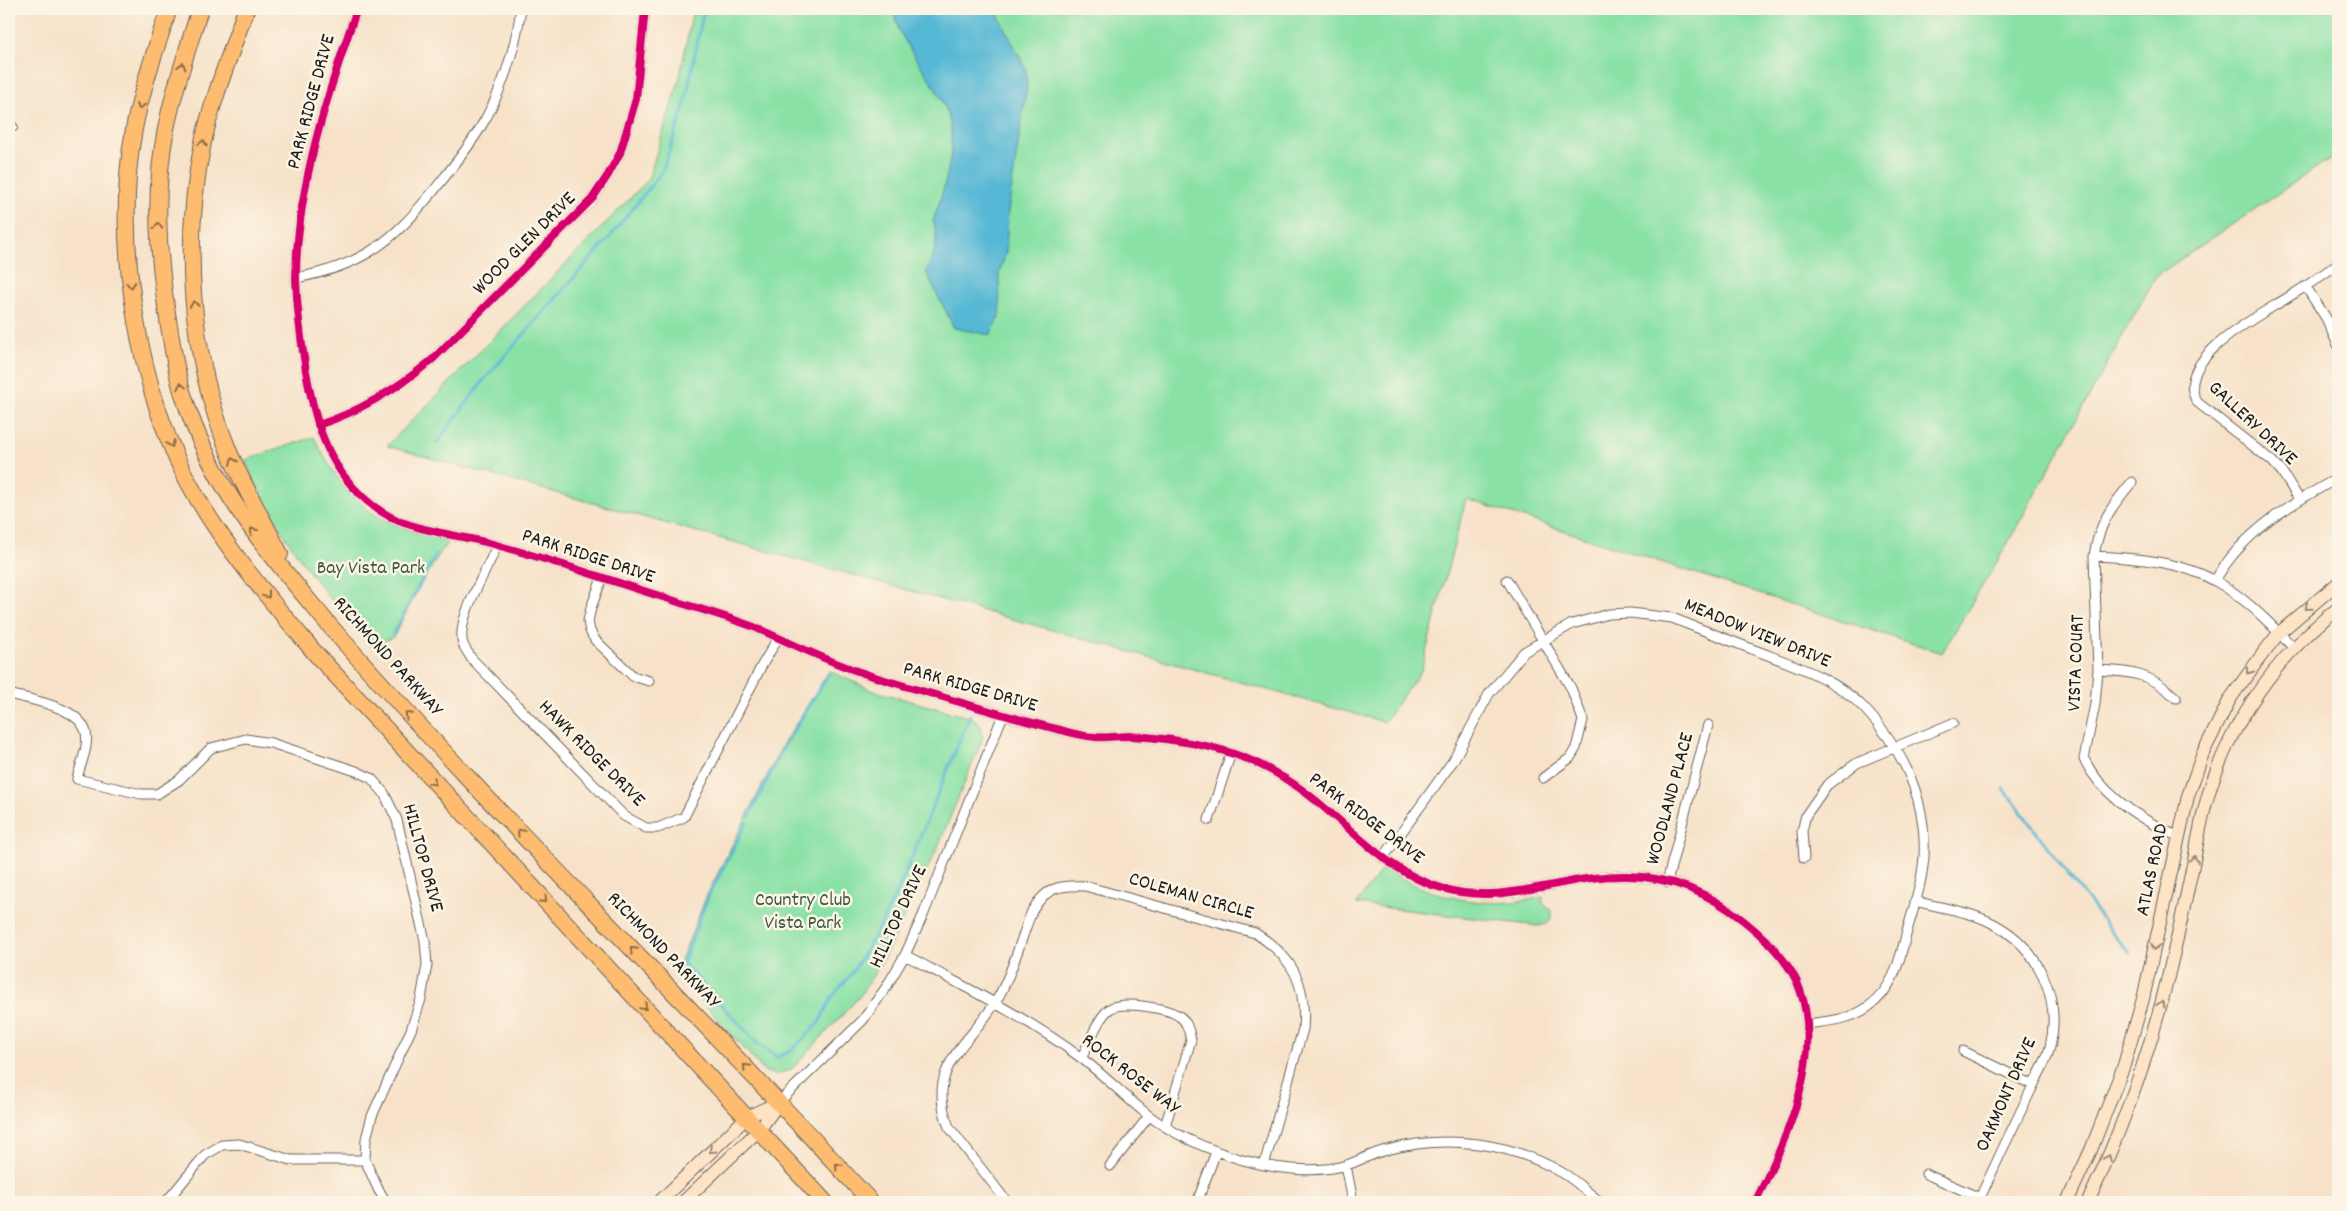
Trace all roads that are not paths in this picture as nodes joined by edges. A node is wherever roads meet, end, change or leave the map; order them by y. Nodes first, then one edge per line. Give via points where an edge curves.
1 (169, 9) edge
2 (200, 9) edge
3 (246, 9) edge
4 (357, 9) edge
5 (521, 9) edge
6 (645, 9) edge
7 (2338, 263) edge
8 (296, 278) junction
9 (2306, 287) junction
10 (2338, 345) edge
11 (318, 425) junction
12 (2338, 478) edge
13 (2132, 482) dead end
14 (2300, 499) junction
15 (497, 545) junction
16 (2094, 556) junction
17 (602, 578) junction
18 (1507, 580) dead end
19 (2215, 581) junction
20 (294, 583) junction
21 (2338, 583) edge
22 (2338, 608) edge
23 (2280, 633) junction
24 (778, 638) junction
25 (1542, 640) junction
26 (2293, 646) junction
27 (2098, 670) junction
28 (649, 681) dead end
29 (9, 694) edge
30 (2176, 698) dead end
31 (1003, 715) junction
32 (1953, 723) dead end
33 (1708, 725) dead end
34 (1895, 746) junction
35 (1231, 753) junction
36 (1543, 778) dead end
37 (1209, 820) dead end
38 (2179, 836) junction
39 (1383, 858) junction
40 (1804, 858) dead end
41 (1667, 882) junction
42 (1916, 901) junction
43 (905, 955) junction
44 (995, 1003) junction
45 (1807, 1024) junction
46 (1963, 1050) dead end
47 (1081, 1058) junction
48 (2033, 1085) junction
49 (780, 1102) junction
50 (1149, 1116) junction
51 (747, 1117) junction
52 (1165, 1126) junction
53 (759, 1130) junction
54 (1216, 1152) junction
55 (365, 1160) junction
56 (1264, 1165) junction
57 (1346, 1165) junction
58 (1110, 1166) dead end
59 (1926, 1174) dead end
60 (9, 1199) edge
61 (1979, 1200) edge
62 (13, 1202) edge
63 (166, 1202) edge
64 (386, 1202) edge
65 (659, 1202) edge
66 (683, 1202) edge
67 (826, 1202) edge
68 (871, 1202) edge
69 (1007, 1202) edge
70 (1197, 1202) edge
71 (1353, 1202) edge
72 (1598, 1202) edge
73 (1755, 1202) edge
74 (2067, 1202) edge
75 (2088, 1202) edge

1 -> 51 highway via 134,130 127,234 140,347 156,406 195,495 265,593 315,652
20 -> 2 highway, RICHMOND PARKWAY via 245,521 200,440 183,395 168,324 158,233 160,176 165,133 176,86
20 -> 3 highway via 251,500 215,412 199,346 193,288 195,191 202,149 220,83
4 - 8 street, PARK RIDGE DRIVE via 321,123 308,179
5 - 8 street via 508,64 480,130 412,217 393,236 343,266
6 - 11 street, WOOD GLEN DRIVE via 630,127 620,152 592,199 415,374 347,416
7 - 9 street, GALLERY DRIVE
8 - 11 street, PARK RIDGE DRIVE via 301,340
9 - 10 street via 2326,318
9 - 14 street, GALLERY DRIVE via 2228,334 2196,373 2192,389 2198,402 2272,461
11 - 15 street, PARK RIDGE DRIVE via 333,459 350,485 372,506 412,526
12 - 14 street
13 - 16 street, VISTA COURT via 2102,524
14 - 19 street via 2241,546
15 - 17 street, PARK RIDGE DRIVE
15 - 24 street, HAWK RIDGE DRIVE via 469,606 462,634 463,645 471,658 624,816 646,828 658,828 684,817
16 - 19 street via 2154,561
16 - 27 street, VISTA COURT
17 - 24 street, PARK RIDGE DRIVE
17 - 28 street via 588,620 590,631 595,640 633,676
18 - 25 street
19 - 23 street via 2253,608
49 -> 20 highway, RICHMOND PARKWAY via 386,691
21 -> 23 street, ATLAS ROAD
22 - 26 street, ATLAS ROAD
23 - 26 street
23 -> 38 street, ATLAS ROAD via 2250,670 2218,720 2194,777
24 - 31 street, PARK RIDGE DRIVE via 862,673
25 - 34 street, MEADOW VIEW DRIVE via 1572,624 1609,614 1672,618 1829,681 1862,706
25 - 36 street via 1571,688 1583,720 1570,758
25 - 39 street, MEADOW VIEW DRIVE via 1524,652 1499,679 1453,761
75 -> 26 street, ATLAS ROAD via 2128,1110 2144,1061 2175,949 2212,783 2246,709
27 - 30 street via 2136,674 2154,680
27 - 38 street, VISTA COURT via 2084,759 2111,792 2135,814
29 - 55 street, HILLTOP DRIVE via 70,712 81,722 86,732 86,744 77,779 141,794 157,794 179,780 211,748 246,739 356,771 371,778 384,793 397,820 425,941 427,965 411,1030 372,1116
31 - 35 street, PARK RIDGE DRIVE via 1096,737 1139,737 1191,743
31 - 43 street, HILLTOP DRIVE via 971,800
32 - 34 street
33 - 41 street, WOODLAND PLACE
34 - 40 street via 1857,763 1827,785 1806,815 1802,831
34 - 42 street, MEADOW VIEW DRIVE via 1916,789 1921,821 1924,857
35 - 37 street
35 - 39 street, PARK RIDGE DRIVE via 1286,779
38 -> 74 street, ATLAS ROAD via 2143,1000 2124,1065
39 - 41 street, PARK RIDGE DRIVE via 1412,877 1443,889 1478,895 1510,894 1599,877 1632,876
41 - 45 street, PARK RIDGE DRIVE via 1699,892 1728,908 1777,951 1795,978
42 - 45 street, MEADOW VIEW DRIVE via 1898,966 1882,993 1854,1015
42 - 48 street, OAKMONT DRIVE via 1980,917 1995,924 2011,935 2044,975 2054,1013 2050,1048
43 - 44 street, ROCK ROSE WAY
43 - 49 street, HILLTOP DRIVE via 863,1020
44 - 47 street, ROCK ROSE WAY
44 - 56 street, COLEMAN CIRCLE via 1040,897 1067,885 1085,886 1255,933 1271,943 1294,970 1305,1010
44 - 69 street, COLEMAN CIRCLE via 946,1068 942,1098 949,1127
45 - 73 street, PARK RIDGE DRIVE via 1803,1079 1786,1134
46 - 48 street
47 - 50 street, ROCK ROSE WAY
47 - 52 street via 1104,1016 1112,1008 1127,1004 1180,1016 1188,1026 1190,1040
48 - 61 street, OAKMONT DRIVE
49 - 51 street, HILLTOP DRIVE
49 - 53 street, HILLTOP DRIVE
68 -> 49 highway, RICHMOND PARKWAY
50 - 52 street, ROCK ROSE WAY
50 - 58 street
51 - 53 highway
51 -> 65 street, HILLTOP DRIVE
52 - 54 street, ROCK ROSE WAY
53 - 66 street, HILLTOP DRIVE
53 - 67 highway
54 - 56 street, ROCK ROSE WAY
54 - 70 street
55 - 63 street via 291,1160 238,1144 222,1145 204,1155
55 - 64 street, HILLTOP DRIVE
56 - 57 street, ROCK ROSE WAY via 1317,1170
57 - 71 street
57 - 72 street, ROCK ROSE WAY via 1386,1150 1420,1143 1484,1145 1539,1160 1562,1172
59 - 61 street
60 - 62 street

